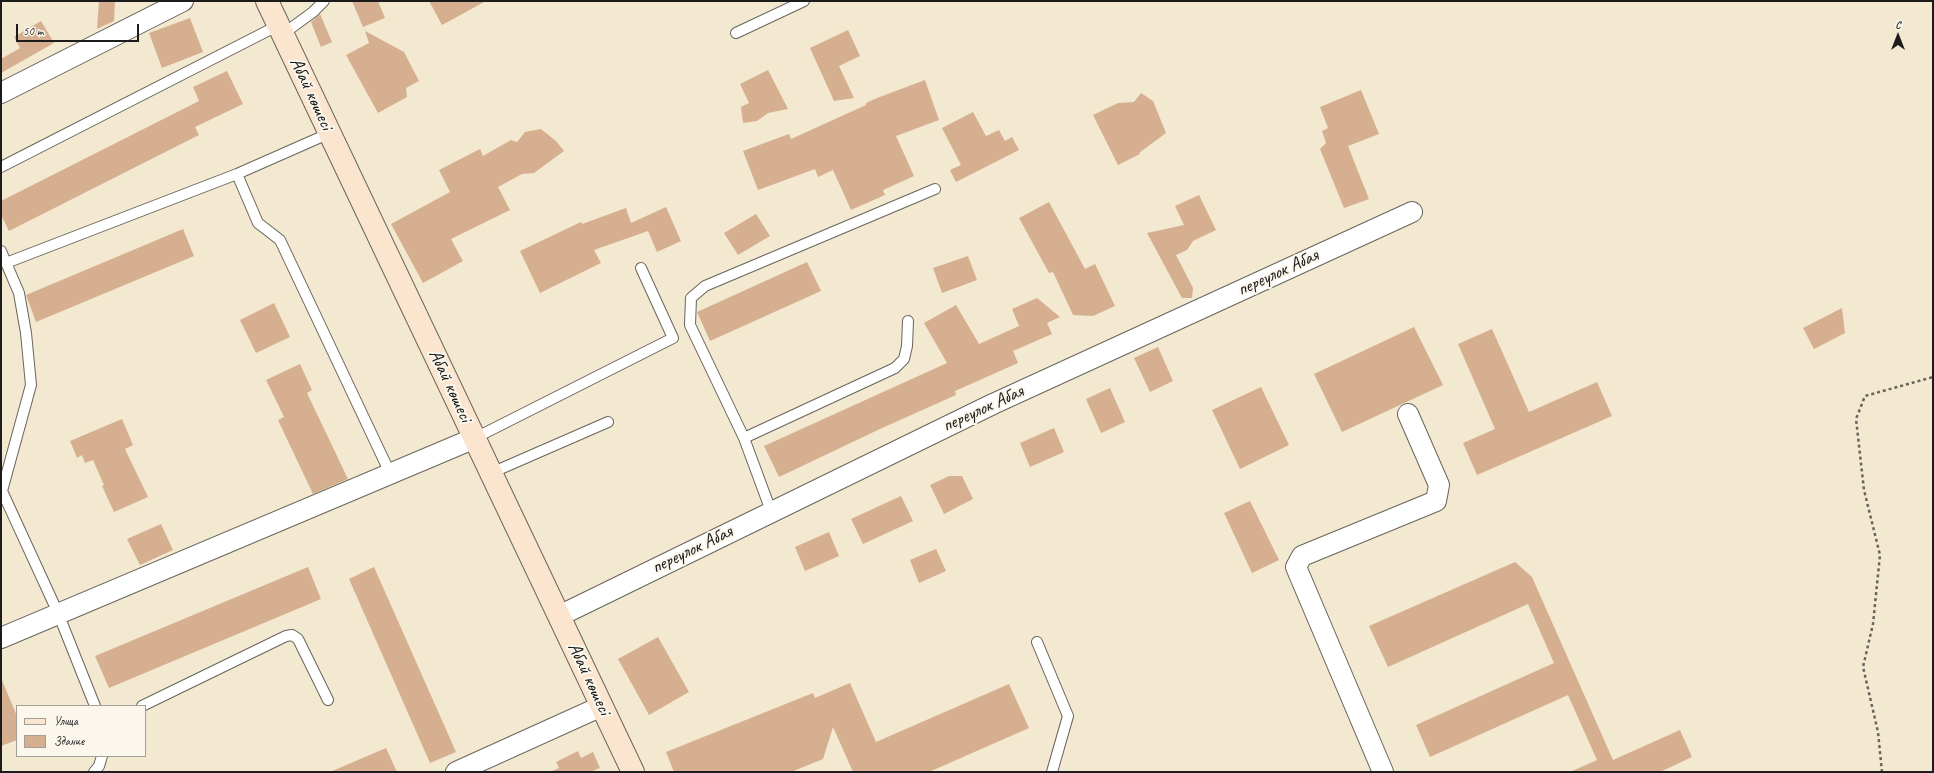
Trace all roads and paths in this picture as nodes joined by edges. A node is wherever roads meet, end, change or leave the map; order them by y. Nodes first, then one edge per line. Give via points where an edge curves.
1 (183, 1) edge
2 (267, 1) edge
3 (324, 1) edge
4 (804, 1) edge
5 (281, 30) junction
6 (736, 33) dead end
7 (1, 93) edge
8 (330, 133) junction
9 (1, 167) edge
10 (237, 174) junction
11 (935, 189) dead end
12 (1412, 212) dead end
13 (1, 251) edge
14 (6, 263) junction
15 (641, 268) dead end
16 (908, 321) dead end
17 (1933, 377) edge
18 (1408, 414) dead end
19 (608, 422) dead end
20 (475, 438) junction
21 (744, 438) junction
22 (390, 473) junction
23 (491, 473) junction
24 (1, 491) edge
25 (771, 511) junction
26 (58, 613) junction
27 (559, 616) junction
28 (1, 638) edge
29 (1037, 642) dead end
30 (328, 700) dead end
31 (95, 705) edge
32 (144, 705) edge
33 (602, 706) junction
34 (102, 757) edge
35 (94, 772) edge
36 (456, 772) edge
37 (633, 772) edge
38 (1052, 772) edge
39 (1383, 772) edge
40 (1882, 772) edge

1 - 7 street
2 - 5 main road, Абай көшесі
3 - 5 lane via 313,12
4 - 6 lane
5 - 8 main road, Абай көшесі
5 - 9 lane
8 - 10 lane
8 - 20 main road, Абай көшесі
10 - 14 lane
10 - 22 lane via 258,223 280,240
11 - 21 lane via 705,286 692,298 690,325
12 - 25 street, переулок Абая via 993,404
13 - 14 lane
14 - 24 lane via 19,293 31,385
15 - 20 lane via 673,338
16 - 21 lane via 904,359 895,368
17 - 40 path via 1865,396 1856,419 1864,490 1880,555 1873,624 1863,667 1878,732
18 - 39 street via 1439,485 1436,501 1302,556 1296,567
19 - 23 lane
20 - 22 street
20 - 23 main road, Абай көшесі
21 - 25 lane
22 - 26 street
23 - 27 main road, Абай көшесі
24 - 26 lane
25 - 27 street, переулок Абая
26 - 28 street
26 - 31 lane
27 - 33 main road, Абай көшесі
29 - 38 lane via 1068,716
30 - 32 lane via 298,639 292,635
33 - 36 street
33 - 37 main road, Абай көшесі
34 - 35 lane

